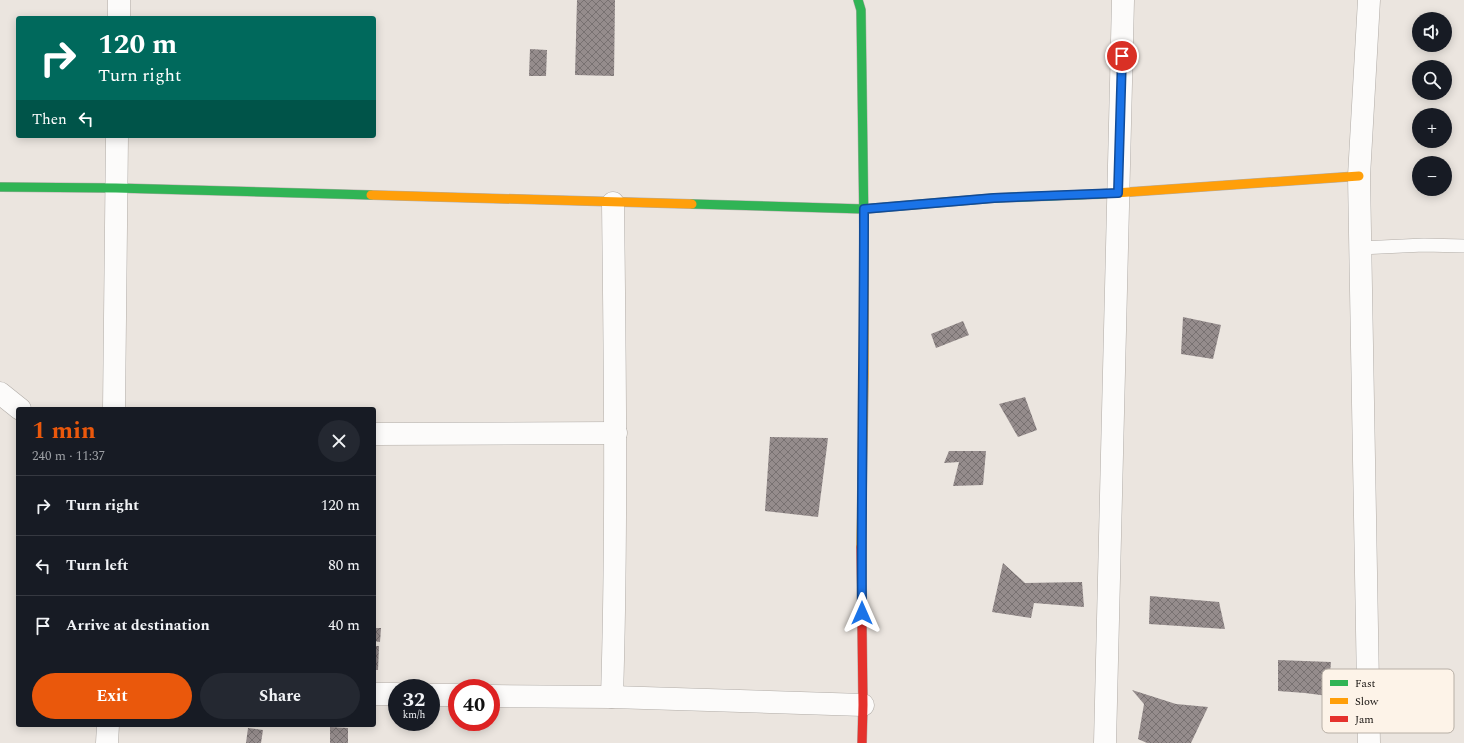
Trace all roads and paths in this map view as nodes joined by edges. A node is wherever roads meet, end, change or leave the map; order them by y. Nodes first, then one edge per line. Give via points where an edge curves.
1 (119, 0) edge
2 (858, 0) edge
3 (1123, 0) edge
4 (1369, 0) edge
5 (119, 16) edge
6 (117, 138) edge
7 (1359, 176) junction
8 (0, 187) edge
9 (116, 188) junction
10 (1118, 193) junction
11 (614, 202) junction
12 (864, 209) junction
13 (1464, 246) edge
14 (1360, 248) junction
15 (0, 393) edge
16 (18, 407) edge
17 (114, 407) edge
18 (616, 433) junction
19 (376, 434) edge
20 (1368, 669) edge
21 (376, 694) edge
22 (388, 694) edge
23 (500, 696) edge
24 (612, 697) junction
25 (863, 705) junction
26 (108, 727) edge
27 (1369, 733) edge
28 (107, 743) edge
29 (862, 743) edge
30 (1105, 743) edge
31 (1369, 743) edge

1 - 5 street
2 - 12 street via 862,10
3 - 10 street
4 - 7 street
6 - 9 street
7 - 10 street
7 - 14 street
8 - 9 street
9 - 11 street
9 - 17 street
10 - 12 street via 994,198
10 - 30 street
11 - 12 street
11 - 18 street
12 - 25 street
13 - 14 lane
14 - 20 street
15 - 16 street
18 - 19 street
18 - 24 street
21 - 22 street
23 - 24 street
24 - 25 street
25 - 29 street
26 - 28 street
27 - 31 street

